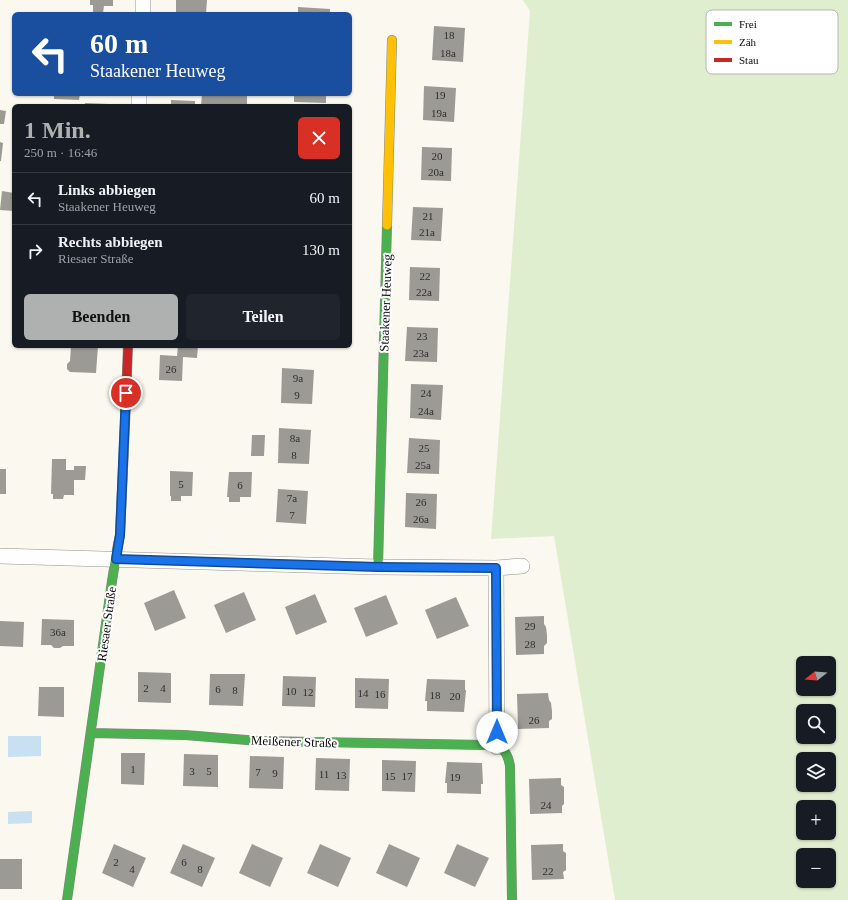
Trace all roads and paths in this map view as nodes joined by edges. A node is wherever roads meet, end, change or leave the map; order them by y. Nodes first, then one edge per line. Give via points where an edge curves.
1 (143, 0) edge
2 (143, 12) edge
3 (392, 40) dead end
4 (128, 348) edge
5 (0, 556) edge
6 (116, 559) junction
7 (522, 566) dead end
8 (378, 567) junction
9 (496, 568) junction
10 (91, 733) junction
11 (497, 747) junction
12 (67, 900) edge
13 (512, 900) edge

1 - 2 street
3 - 8 street, Staakener Heuweg
4 - 6 street, Riesaer Straße via 120,535
5 - 6 street
6 - 8 street
6 - 10 street, Riesaer Straße
7 - 9 street
8 - 9 street
9 - 11 street
10 - 11 street, Meißener Straße via 185,735 258,741
10 - 12 street, Riesaer Straße
11 - 13 street via 505,750 509,756 510,766

